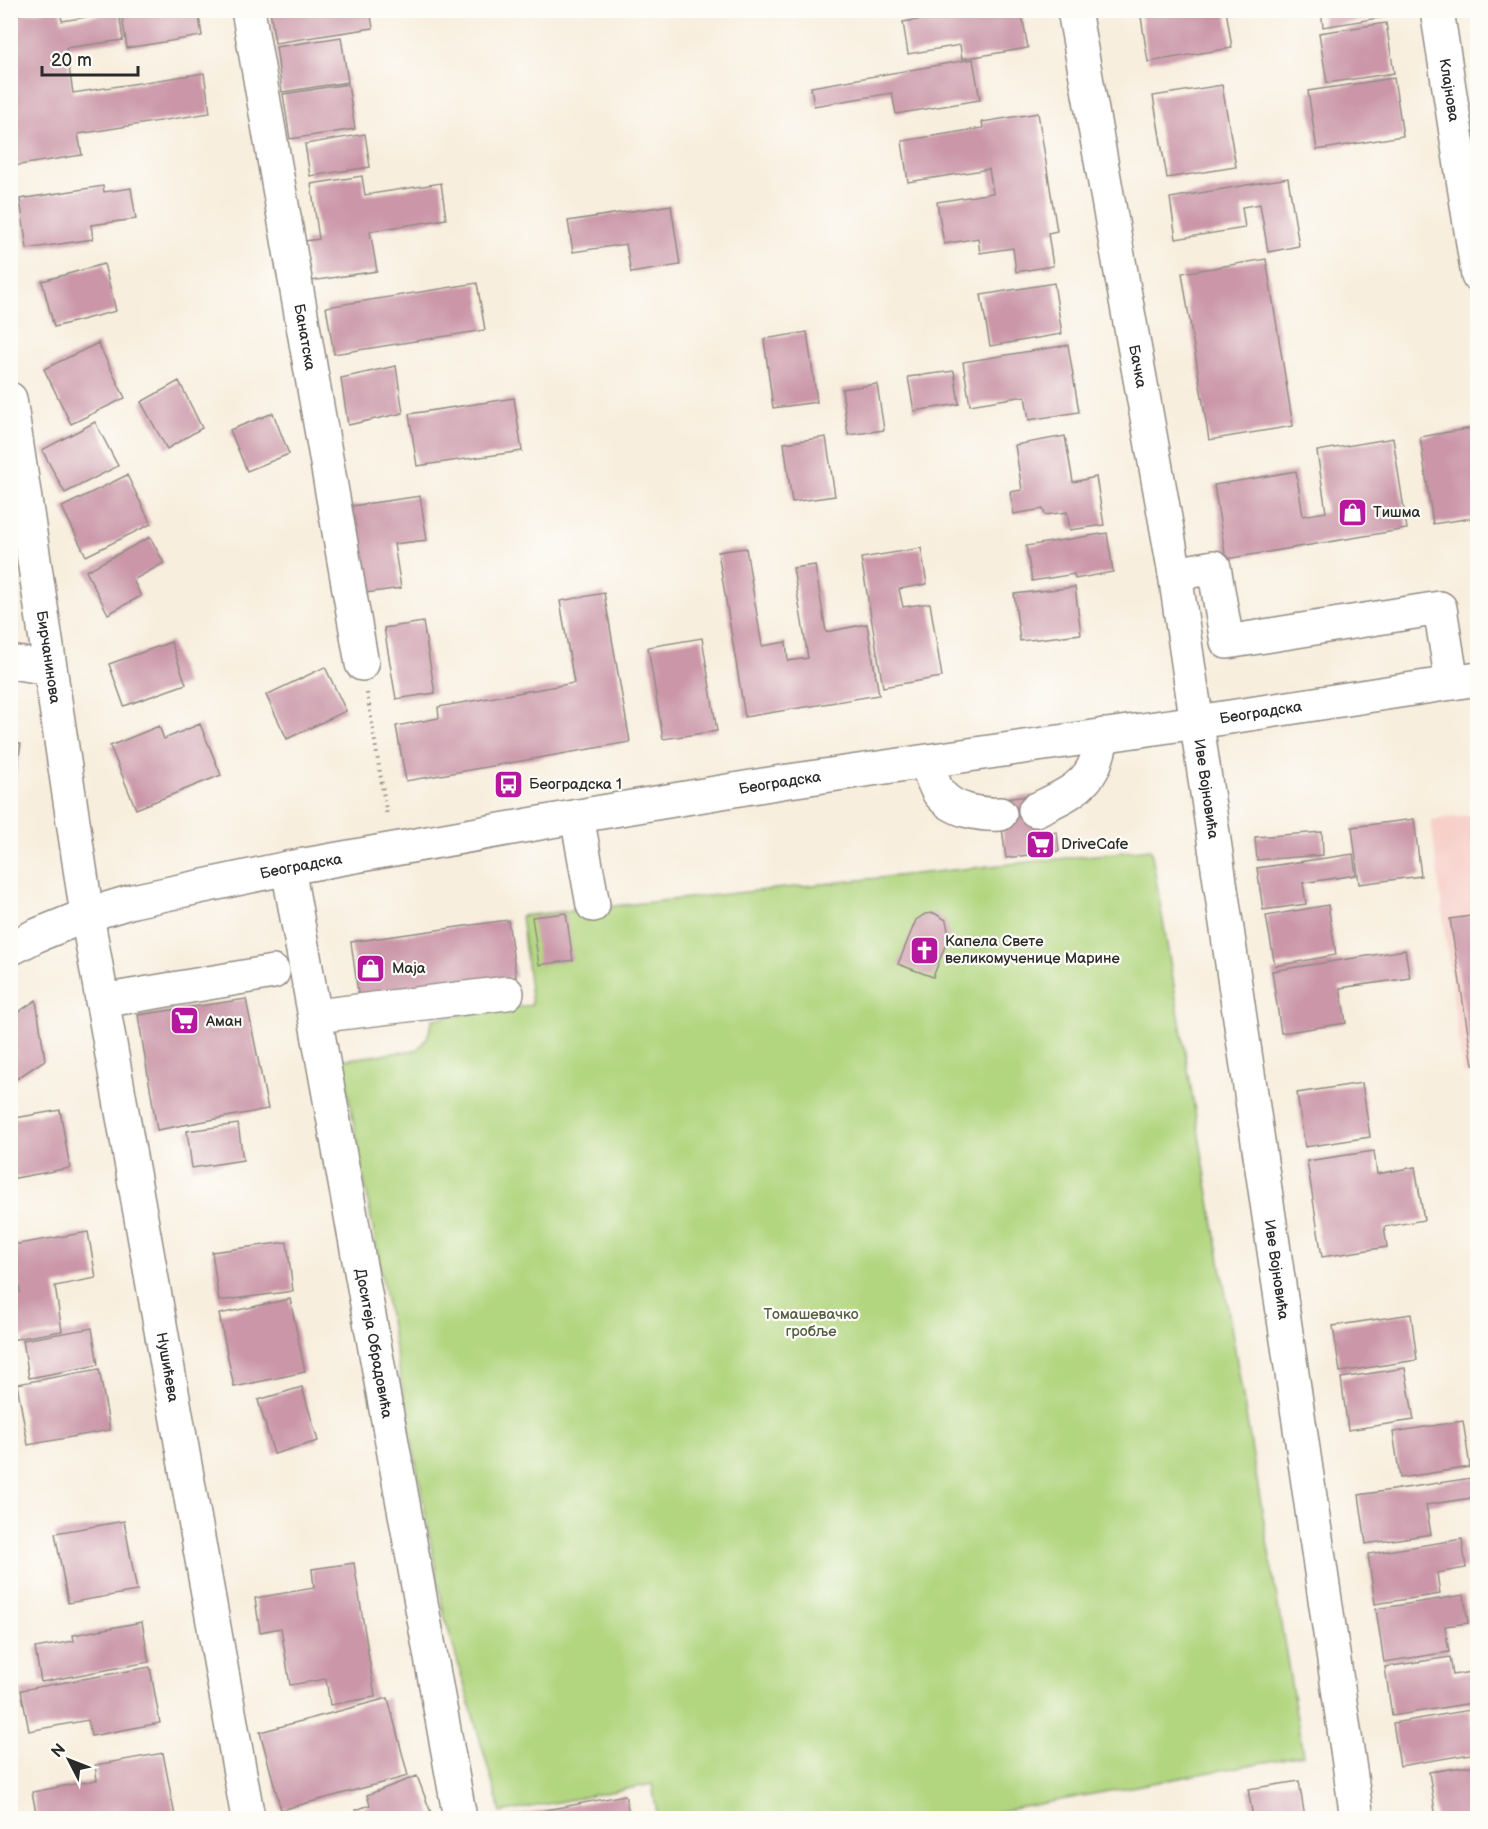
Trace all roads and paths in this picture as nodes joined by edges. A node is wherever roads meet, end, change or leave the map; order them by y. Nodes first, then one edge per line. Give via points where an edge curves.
1 (248, 10) edge
2 (1074, 10) edge
3 (1437, 10) edge
4 (1478, 276) edge
5 (10, 399) edge
6 (1175, 574) junction
7 (10, 662) edge
8 (362, 664) joint
9 (50, 668) junction
10 (1465, 681) edge
11 (1197, 722) junction
12 (1103, 735) junction
13 (926, 762) junction
14 (1035, 810) dead end
15 (1000, 814) dead end
16 (577, 816) junction
17 (392, 850) junction
18 (288, 868) junction
19 (592, 905) dead end
20 (87, 915) junction
21 (10, 949) edge
22 (273, 972) dead end
23 (507, 993) dead end
24 (102, 1001) junction
25 (316, 1016) junction
26 (248, 1818) edge
27 (460, 1818) edge
28 (1357, 1818) edge

1 - 8 street, Банатска
2 - 6 street, Бачка
3 - 4 street, Клајнова
5 - 9 street, Бирчанинова
6 - 10 street via 1214,567 1227,642 1440,608
6 - 11 street, Бачка
7 - 9 street
8 - 17 path
9 - 20 street, Бирчанинова
10 - 11 street, Београдска
11 - 12 street, Београдска
11 - 28 street, Иве Војновића
12 - 13 street, Београдска
12 - 14 street via 1093,768 1078,787
13 - 15 street via 939,793 951,803 983,815
13 - 16 street, Београдска
16 - 17 street, Београдска
16 - 19 street
17 - 18 street, Београдска
18 - 20 street, Београдска
18 - 25 street, Доситеја Обрадовића
20 - 21 street, Београдска
20 - 24 street, Нушићева
22 - 24 street
23 - 25 street
24 - 26 street, Нушићева
25 - 27 street, Доситеја Обрадовића

